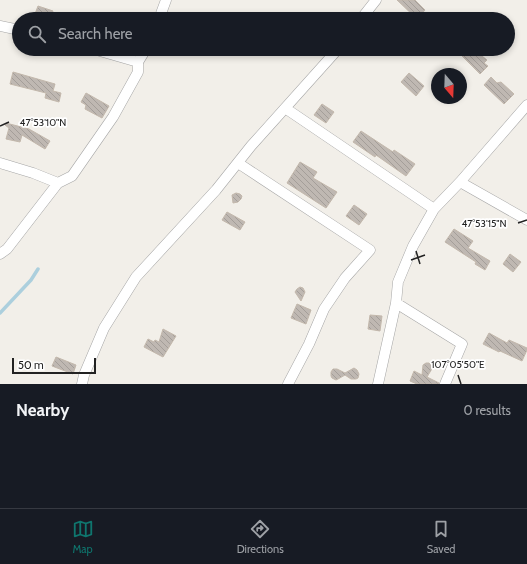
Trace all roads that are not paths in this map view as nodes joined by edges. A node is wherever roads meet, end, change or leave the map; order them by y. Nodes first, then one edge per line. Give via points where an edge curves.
1 (166, 0) edge
2 (376, 0) edge
3 (162, 12) edge
4 (367, 12) edge
5 (0, 26) edge
6 (12, 29) edge
7 (117, 56) edge
8 (142, 56) edge
9 (332, 56) edge
10 (138, 62) junction
11 (527, 105) edge
12 (285, 108) junction
13 (0, 163) edge
14 (238, 163) junction
15 (460, 182) junction
16 (58, 183) junction
17 (434, 209) junction
18 (527, 220) edge
19 (0, 254) edge
20 (396, 303) junction
21 (82, 384) edge
22 (288, 384) edge
23 (378, 384) edge
24 (445, 384) edge

1 - 3 street
2 - 4 street
5 - 6 street
7 - 10 street
8 - 10 street
9 - 12 street
10 - 16 street via 138,72 113,117 72,176
11 - 15 street
12 - 14 street
12 - 17 street
13 - 16 street via 33,172
14 - 21 street via 136,277 104,328
14 - 22 street via 370,250 344,278 324,309
15 - 17 street
15 - 18 street
16 - 19 street via 7,249
17 - 20 street via 413,246 398,282
20 - 23 street
20 - 24 street via 462,344

